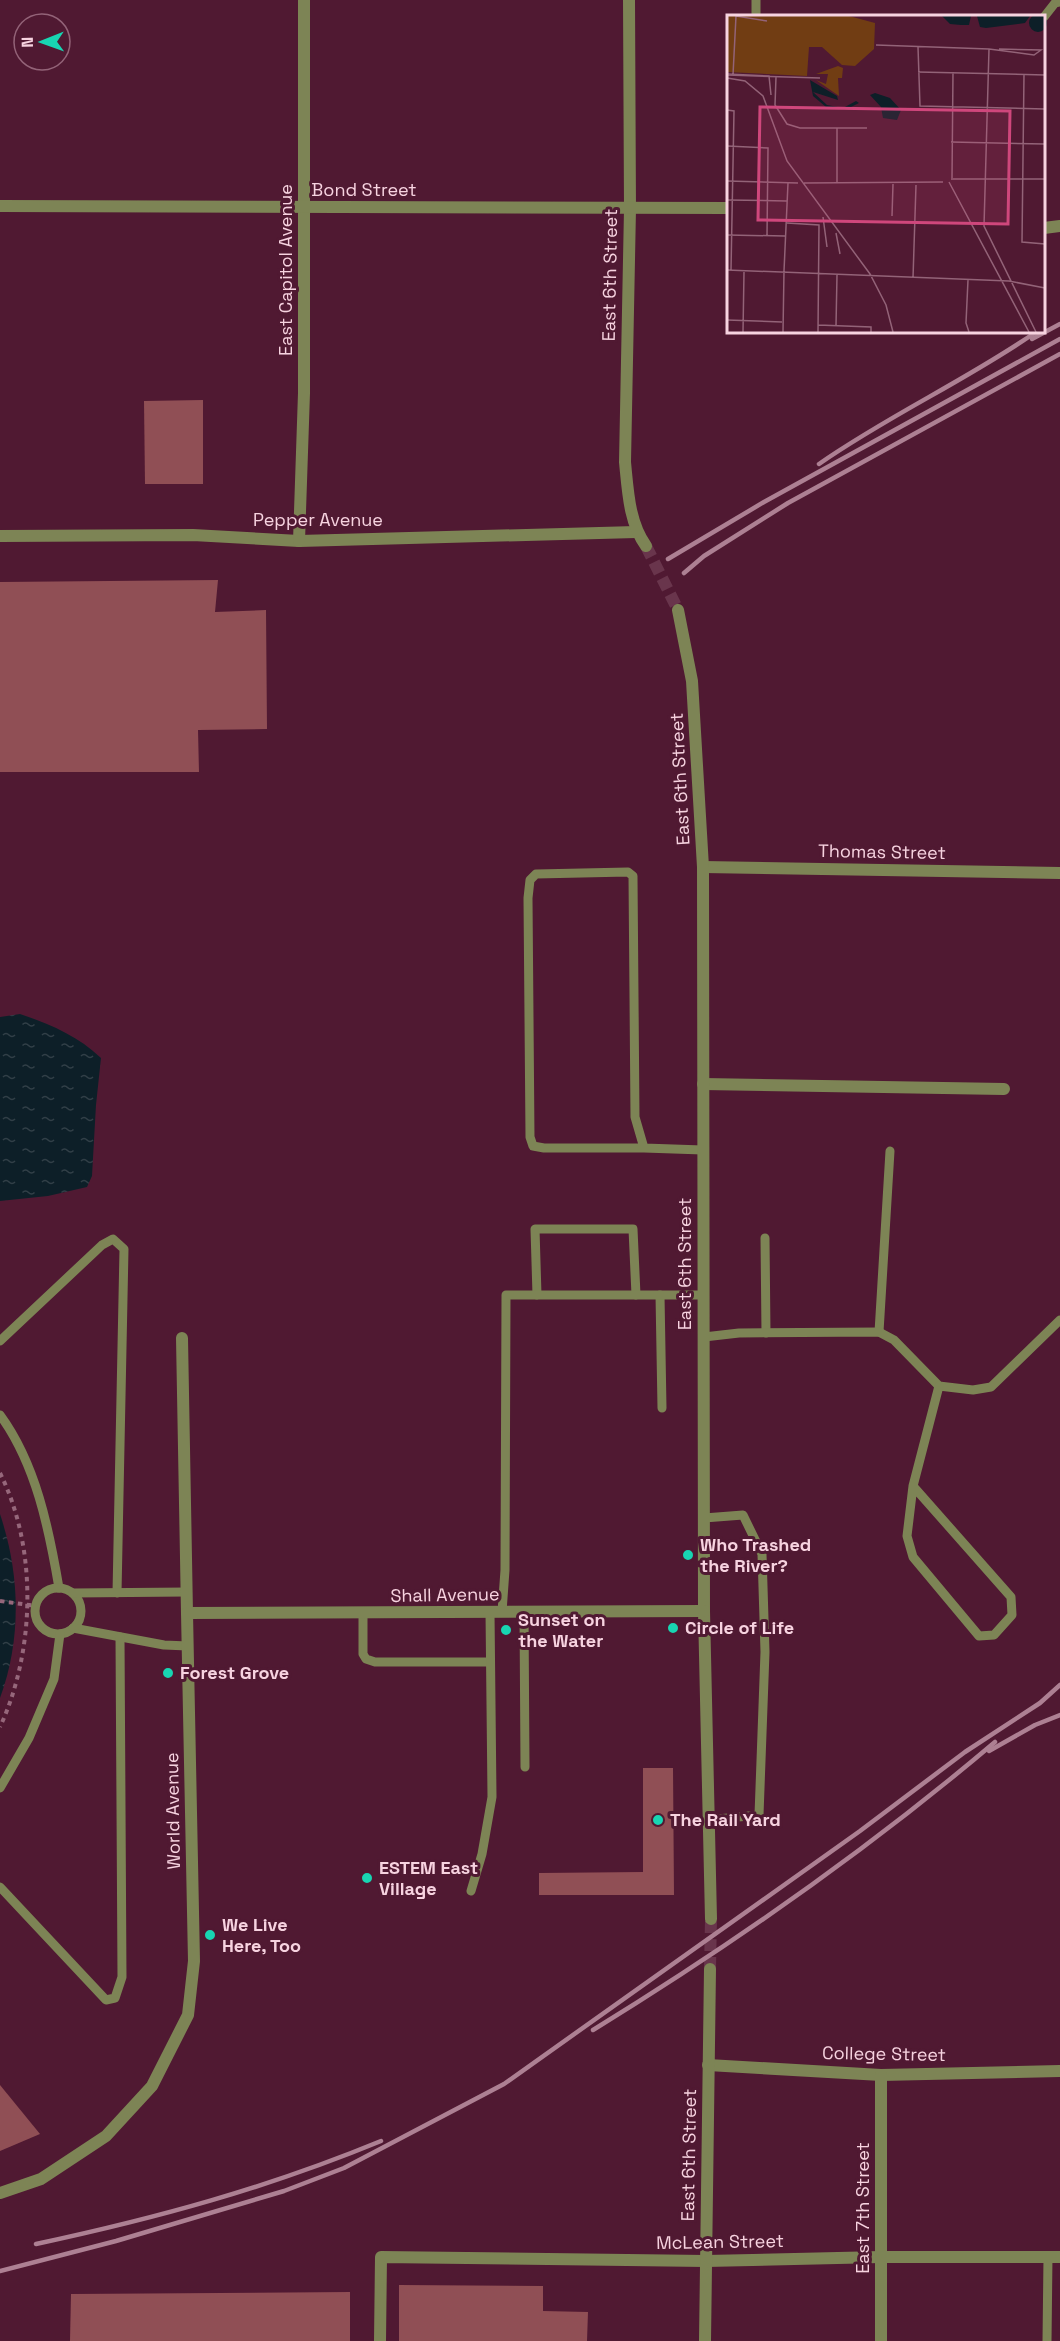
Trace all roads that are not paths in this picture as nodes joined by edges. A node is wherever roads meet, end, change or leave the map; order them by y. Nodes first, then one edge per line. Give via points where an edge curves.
1 (304, 0) edge
2 (628, 0) edge
3 (1060, 2) edge
4 (1045, 16) edge
5 (0, 206) edge
6 (303, 207) junction
7 (727, 208) edge
8 (630, 209) junction
9 (1060, 226) edge
10 (1045, 228) edge
11 (636, 532) junction
12 (0, 536) edge
13 (299, 541) junction
14 (646, 546) tunnel mouth
15 (678, 610) tunnel mouth
16 (703, 867) junction
17 (1060, 873) edge
18 (703, 1084) junction
19 (1004, 1089) dead end
20 (644, 1148) junction
21 (703, 1150) junction
22 (890, 1151) dead end
23 (765, 1238) dead end
24 (537, 1295) junction
25 (636, 1295) junction
26 (660, 1295) junction
27 (702, 1295) junction
28 (1060, 1320) edge
29 (879, 1332) junction
30 (766, 1333) junction
31 (704, 1337) junction
32 (182, 1338) dead end
33 (0, 1341) edge
34 (939, 1386) junction
35 (662, 1408) dead end
36 (0, 1415) edge
37 (913, 1486) junction
38 (704, 1518) junction
39 (59, 1588) junction
40 (73, 1593) junction
41 (117, 1593) junction
42 (187, 1593) junction
43 (704, 1611) junction
44 (496, 1612) junction
45 (524, 1612) junction
46 (188, 1613) junction
47 (363, 1614) junction
48 (73, 1628) junction
49 (60, 1634) junction
50 (120, 1637) junction
51 (188, 1646) junction
52 (490, 1662) junction
53 (525, 1767) dead end
54 (0, 1788) edge
55 (707, 1820) junction
56 (0, 1887) edge
57 (471, 1891) dead end
58 (711, 1919) tunnel mouth
59 (710, 1969) tunnel mouth
60 (708, 2064) junction
61 (1060, 2071) edge
62 (881, 2075) junction
63 (0, 2193) edge
64 (881, 2257) junction
65 (1054, 2257) edge
66 (706, 2261) junction
67 (380, 2341) edge
68 (705, 2341) edge
69 (881, 2341) edge
70 (1047, 2341) edge

1 - 6 street, East Capitol Avenue
2 - 8 street, East 6th Street
3 - 4 lane
5 - 6 street, Bond Street
6 - 8 street, Bond Street
6 - 13 street, East Capitol Avenue via 304,393
7 - 8 street, Bond Street
8 - 11 street, East 6th Street via 625,462
9 - 10 street
11 - 13 street, Pepper Avenue
11 - 14 street, East 6th Street
12 - 13 street, Pepper Avenue via 193,535
15 - 16 street, East 6th Street via 692,681
16 - 17 street, Thomas Street
16 - 18 street, East 6th Street
18 - 19 street
18 - 21 street, East 6th Street
20 - 20 lane via 635,1117 633,876 628,872 536,873 530,880 528,898 533,1146
20 - 21 lane
21 - 27 street, East 6th Street
22 - 29 lane
23 - 30 lane
24 - 25 lane
24 - 25 lane via 536,1229 633,1229
24 - 44 lane via 506,1295
25 - 26 lane
26 - 27 lane
26 - 35 lane
27 - 31 street, East 6th Street
28 - 34 lane via 991,1387 973,1390
29 - 30 lane
29 - 34 lane via 894,1340
30 - 31 lane
31 - 38 street, East 6th Street
32 - 42 street, World Avenue
33 - 41 lane via 102,1245 113,1239 123,1249
34 - 37 lane
36 - 39 lane via 32,1477 52,1546
37 - 37 lane via 907,1536 913,1557 979,1636 994,1635 1012,1615 1011,1597
38 - 43 street, East 6th Street
38 - 55 lane via 743,1515 762,1554 765,1652 759,1815
39 - 40 lane
39 - 49 lane via 29,1605 39,1624
40 - 41 lane
40 - 48 lane via 81,1615
41 - 42 lane
42 - 46 street, World Avenue
43 - 45 street, Shall Avenue
43 - 55 street, East 6th Street
44 - 45 street, Shall Avenue
44 - 47 street, Shall Avenue
44 - 52 lane
45 - 53 lane
46 - 47 street, Shall Avenue
46 - 51 street, World Avenue
47 - 52 lane via 366,1659
48 - 49 lane
48 - 50 lane
49 - 54 lane via 54,1679 29,1738
50 - 51 lane
50 - 56 lane via 122,1977 115,1998 106,2000
51 - 63 street, World Avenue via 194,1961 188,2014 152,2086 106,2136 41,2179
52 - 57 lane via 492,1797
55 - 58 street, East 6th Street
59 - 60 street, East 6th Street
60 - 62 street, College Street
60 - 66 street, East 6th Street
61 - 62 street, College Street
62 - 64 street, East 7th Street
64 - 65 street, McLean Street
64 - 66 street, McLean Street
64 - 69 street, East 7th Street
65 - 70 lane
66 - 67 street, McLean Street via 381,2258
66 - 68 street, East 6th Street

